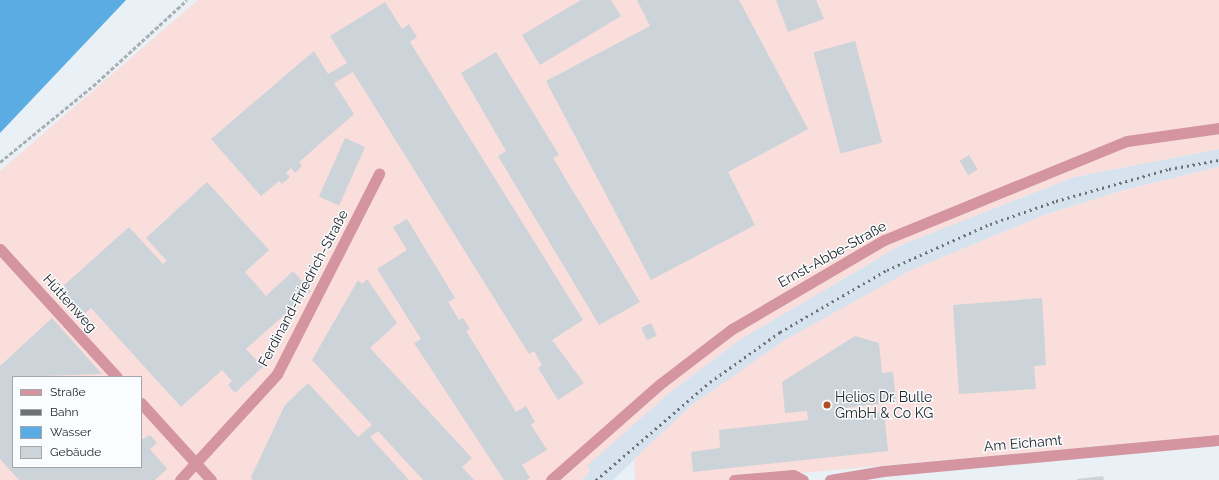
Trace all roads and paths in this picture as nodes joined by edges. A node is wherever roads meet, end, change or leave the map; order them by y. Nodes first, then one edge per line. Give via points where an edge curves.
1 (187, 0) edge
2 (1219, 128) edge
3 (0, 162) edge
4 (378, 174) dead end
5 (0, 249) edge
6 (116, 376) edge
7 (142, 404) edge
8 (1219, 440) edge
9 (194, 461) junction
10 (180, 480) edge
11 (211, 480) edge
12 (551, 480) edge
13 (734, 480) edge
14 (803, 480) edge
15 (830, 480) edge

1 - 3 path via 93,86
2 - 12 street, Ernst-Abbe-Straße via 1126,141 884,240 732,329 660,384
4 - 9 street, Ferdinand-Friedrich-Straße via 277,374
5 - 6 street, Hüttenweg
7 - 9 street
8 - 15 street, Am Eichamt via 883,471
9 - 10 street, Ferdinand-Friedrich-Straße
9 - 11 street
13 - 14 street via 794,475

